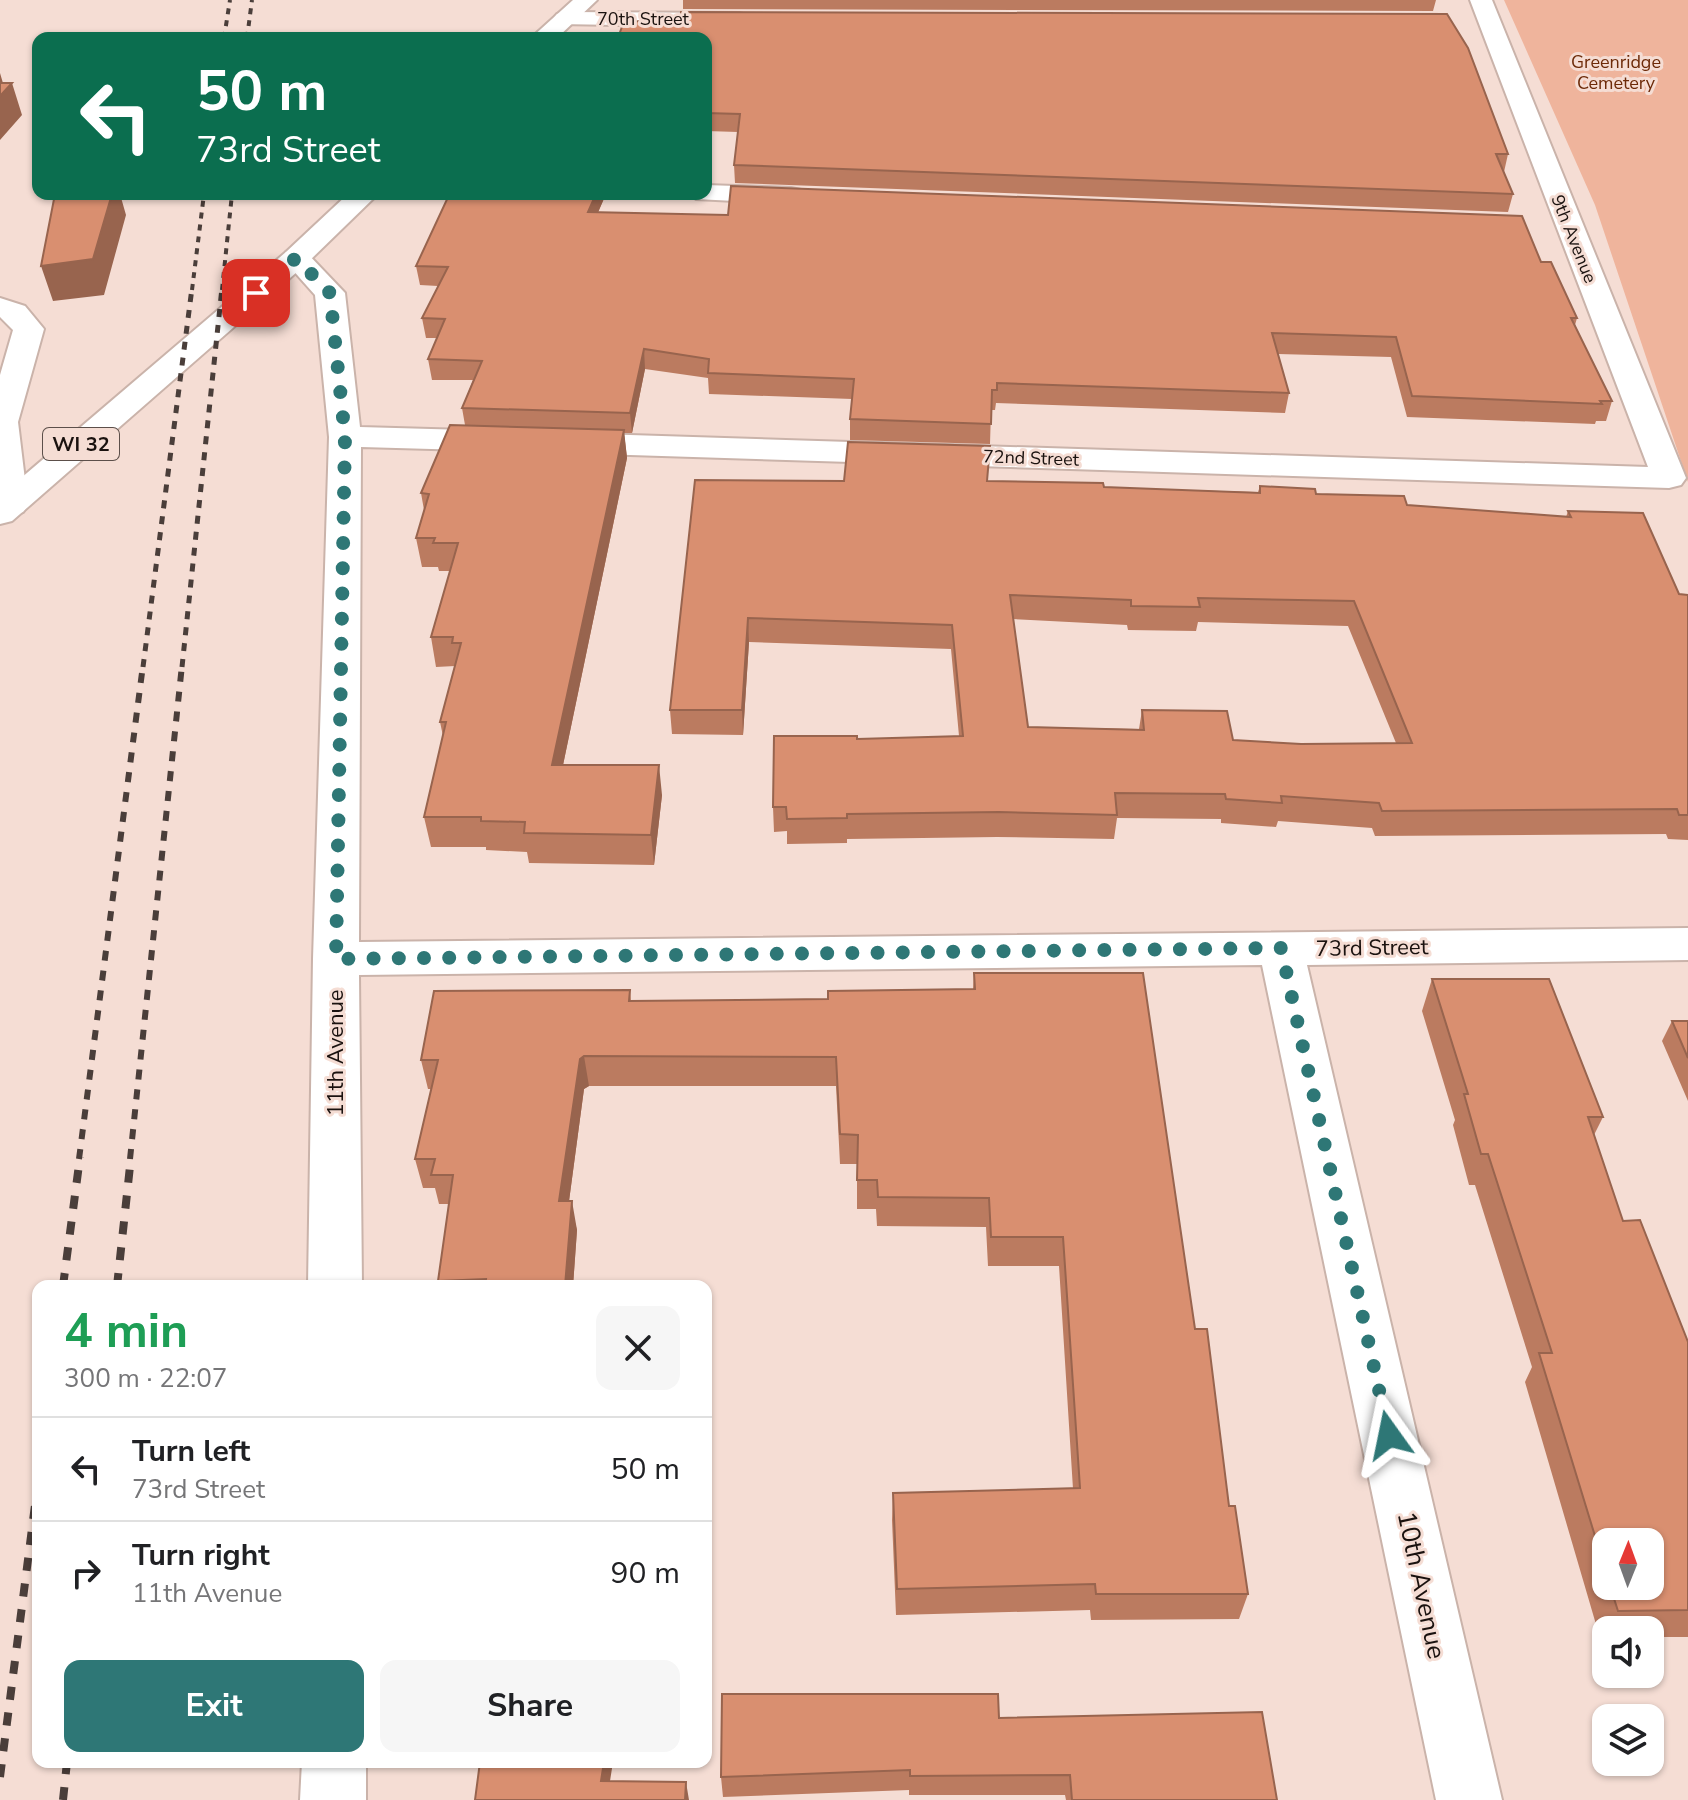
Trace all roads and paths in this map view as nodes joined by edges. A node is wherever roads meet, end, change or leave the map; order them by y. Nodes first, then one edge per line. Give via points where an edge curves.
1 (586, 0) edge
2 (1485, 11) edge
3 (565, 19) junction
4 (766, 20) edge
5 (1458, 21) dead end
6 (550, 32) edge
7 (712, 193) edge
8 (818, 197) edge
9 (358, 200) edge
10 (1537, 225) dead end
11 (1569, 226) junction
12 (296, 258) junction
13 (0, 307) edge
14 (345, 437) junction
15 (1669, 478) joint
16 (6, 510) edge
17 (1688, 944) edge
18 (1281, 948) junction
19 (336, 959) junction
20 (335, 1280) edge
21 (334, 1768) edge
22 (333, 1800) edge
23 (1469, 1800) edge

1 - 3 street
2 - 5 street
2 - 11 street, 9th Avenue
3 - 4 street, 70th Street
3 - 6 street
7 - 8 street
9 - 12 street, WI 32
10 - 11 street
11 - 15 street, 9th Avenue
12 - 14 street, 11th Avenue via 330,293
12 - 16 street, WI 32
13 - 16 street via 14,312 29,329 2,422
14 - 15 street, 72nd Street
14 - 19 street, 11th Avenue
17 - 18 street, 73rd Street
18 - 19 street, 73rd Street
18 - 23 street, 10th Avenue
19 - 20 street, 11th Avenue
21 - 22 street

